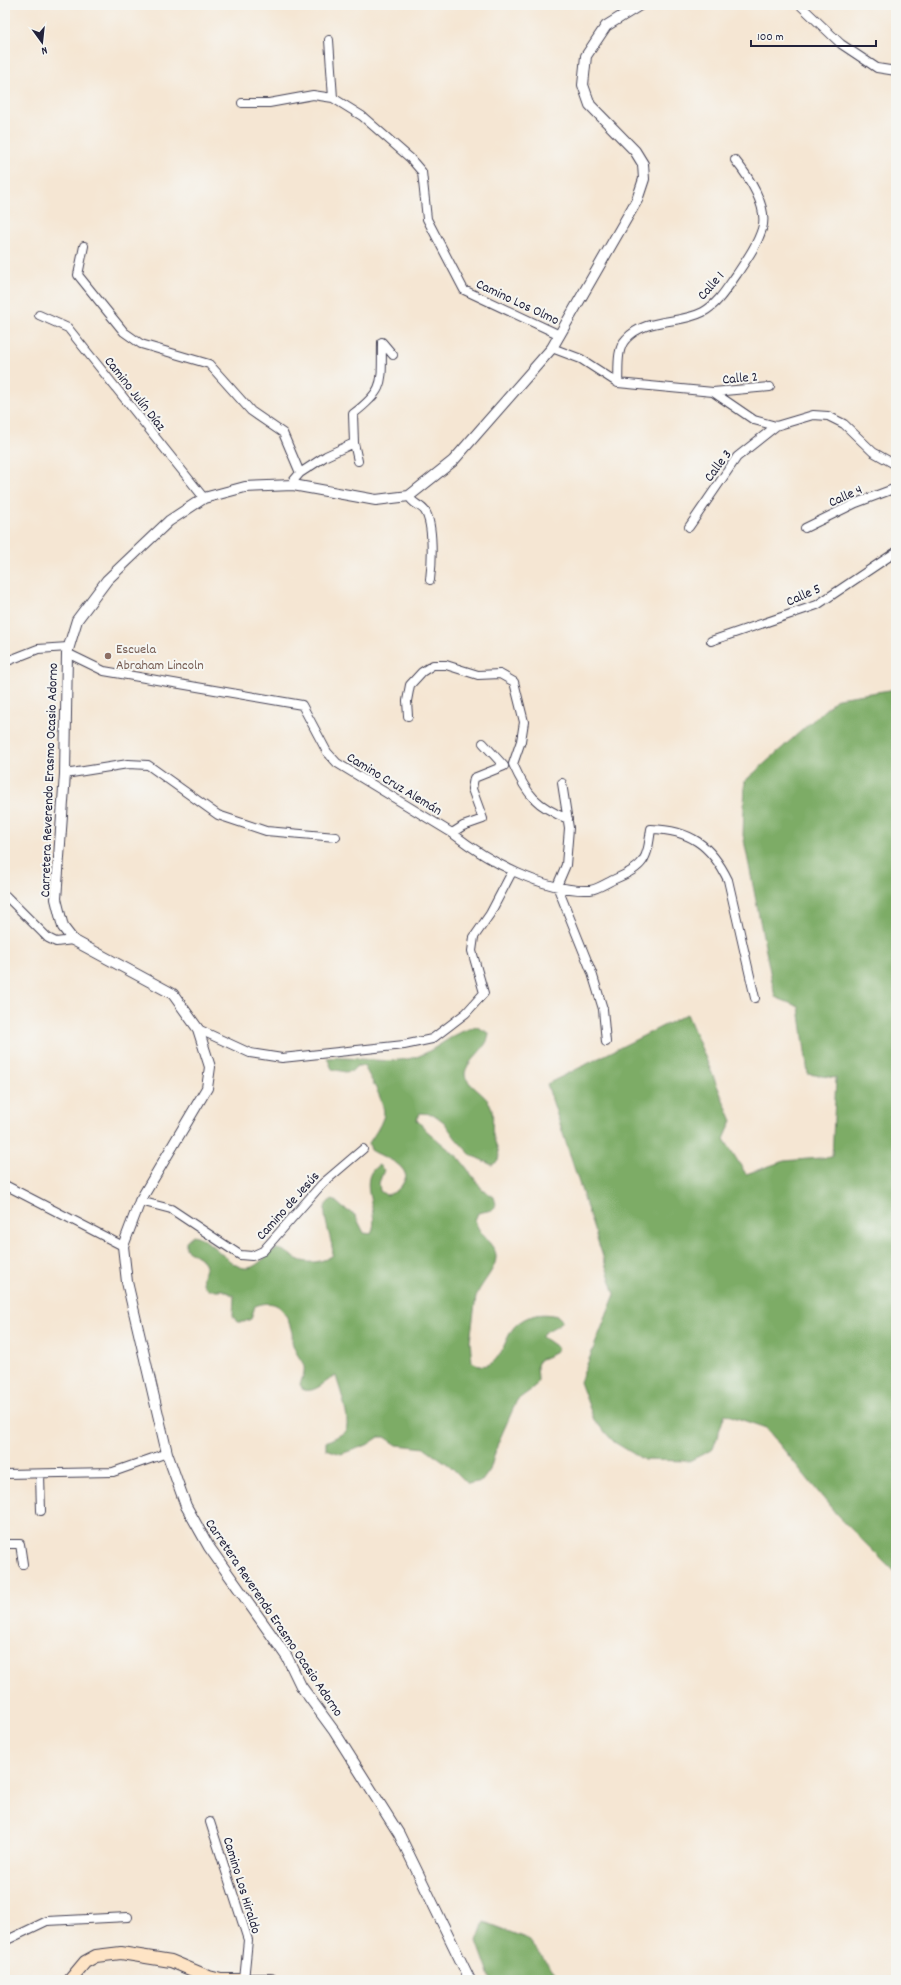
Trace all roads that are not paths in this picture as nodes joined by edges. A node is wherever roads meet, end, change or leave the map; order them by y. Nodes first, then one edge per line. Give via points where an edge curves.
1 (640, 5) edge
2 (800, 5) edge
3 (329, 40) dead end
4 (896, 71) edge
5 (333, 98) junction
6 (242, 102) dead end
7 (736, 160) dead end
8 (84, 246) dead end
9 (39, 315) dead end
10 (560, 335) junction
11 (552, 348) junction
12 (393, 354) dead end
13 (618, 383) junction
14 (770, 387) dead end
15 (712, 392) junction
16 (776, 426) junction
17 (354, 443) junction
18 (358, 461) dead end
19 (896, 465) edge
20 (300, 473) junction
21 (293, 486) junction
22 (896, 488) edge
23 (409, 496) junction
24 (204, 498) junction
25 (688, 527) dead end
26 (805, 528) dead end
27 (896, 552) edge
28 (430, 580) dead end
29 (711, 642) dead end
30 (68, 650) junction
31 (5, 659) edge
32 (408, 716) dead end
33 (483, 743) dead end
34 (65, 774) junction
35 (562, 783) dead end
36 (568, 819) junction
37 (452, 833) junction
38 (336, 837) dead end
39 (512, 872) junction
40 (557, 886) junction
41 (5, 895) edge
42 (73, 940) junction
43 (755, 998) dead end
44 (198, 1029) junction
45 (606, 1042) dead end
46 (363, 1149) dead end
47 (5, 1185) edge
48 (140, 1201) junction
49 (123, 1246) junction
50 (167, 1453) junction
51 (5, 1474) edge
52 (40, 1474) junction
53 (41, 1511) dead end
54 (5, 1544) edge
55 (23, 1564) dead end
56 (210, 1822) dead end
57 (128, 1917) dead end
58 (5, 1941) edge
59 (70, 1980) edge
60 (244, 1980) edge
61 (271, 1980) edge
62 (470, 1980) edge

1 - 10 street via 606,26 586,56 583,85 590,105 635,151 643,164 644,179 637,200
2 - 4 street via 847,48 877,68
3 - 5 street
5 - 6 street, Camino Los Olmo via 313,95 269,103
5 - 10 street, Camino Los Olmo via 362,116 410,158 422,172 427,219 464,290
7 - 13 street, Calle 1 via 751,180 763,211 763,227 753,250 713,305 689,318 645,326 627,337 620,351
8 - 20 street via 78,275 124,332 141,344 209,364 252,411 283,433
9 - 24 street, Camino Julín Díaz via 68,328
10 - 11 street
11 - 13 street via 581,359
11 - 23 street via 453,461
12 - 17 street via 382,342 382,383 370,401 353,414
13 - 15 street, Calle 2
14 - 15 street, Calle 2
15 - 16 street via 754,420
16 - 19 street via 813,415 828,416 844,424 873,452
16 - 25 street, Calle 3 via 737,457
17 - 18 street
17 - 20 street via 326,456
20 - 21 street
21 - 23 street, Carretera Reverendo Erasmo Ocasio Adorno via 376,500
21 - 24 street, Carretera Reverendo Erasmo Ocasio Adorno via 245,487
22 - 26 street, Calle 4 via 856,503
23 - 28 street via 425,511 433,559
24 - 30 street, Carretera Reverendo Erasmo Ocasio Adorno via 169,521 107,580 77,620
27 - 29 street, Calle 5 via 817,605
30 - 31 street via 38,649 10,660
30 - 34 street, Carretera Reverendo Erasmo Ocasio Adorno
30 - 37 street, Camino Cruz Alemán via 104,671 302,705 327,752 337,763
32 - 36 street via 410,685 433,665 446,665 478,675 500,674 514,682 524,722 513,764 531,797 548,810
33 - 37 street via 504,766 474,778 472,789 483,819
34 - 38 street via 128,764 148,765 218,815 266,831
34 - 42 street, Carretera Reverendo Erasmo Ocasio Adorno via 56,898 63,927
35 - 36 street
36 - 40 street via 566,865
37 - 39 street, Camino Cruz Alemán via 468,846
39 - 40 street, Camino Cruz Alemán
39 - 44 street via 474,938 472,951 484,993 466,1013 432,1039 404,1045 282,1058 250,1053
40 - 43 street, Camino Cruz Alemán via 591,890 634,871 647,855 651,829 670,830 690,836 720,863 728,880
40 - 45 street via 592,973 603,1009
41 - 42 street via 48,938 56,942
42 - 44 street, Carretera Reverendo Erasmo Ocasio Adorno via 173,994
44 - 48 street, Carretera Reverendo Erasmo Ocasio Adorno via 210,1067 207,1088
46 - 48 street, Camino de Jesús via 322,1184 263,1251 252,1256 240,1255 171,1208
47 - 49 street
48 - 49 street, Carretera Reverendo Erasmo Ocasio Adorno
49 - 50 street, Carretera Reverendo Erasmo Ocasio Adorno via 127,1282
50 - 52 street via 113,1472
50 - 62 street, Carretera Reverendo Erasmo Ocasio Adorno via 186,1506 209,1547 287,1657 301,1686 334,1731 399,1834
51 - 52 street
52 - 53 street
54 - 55 street via 20,1544
56 - 60 street, Camino Los Hiraldo via 248,1940
57 - 58 street via 46,1921
59 - 60 main road via 85,1962 96,1956 121,1953 171,1961 215,1979
60 - 61 main road

